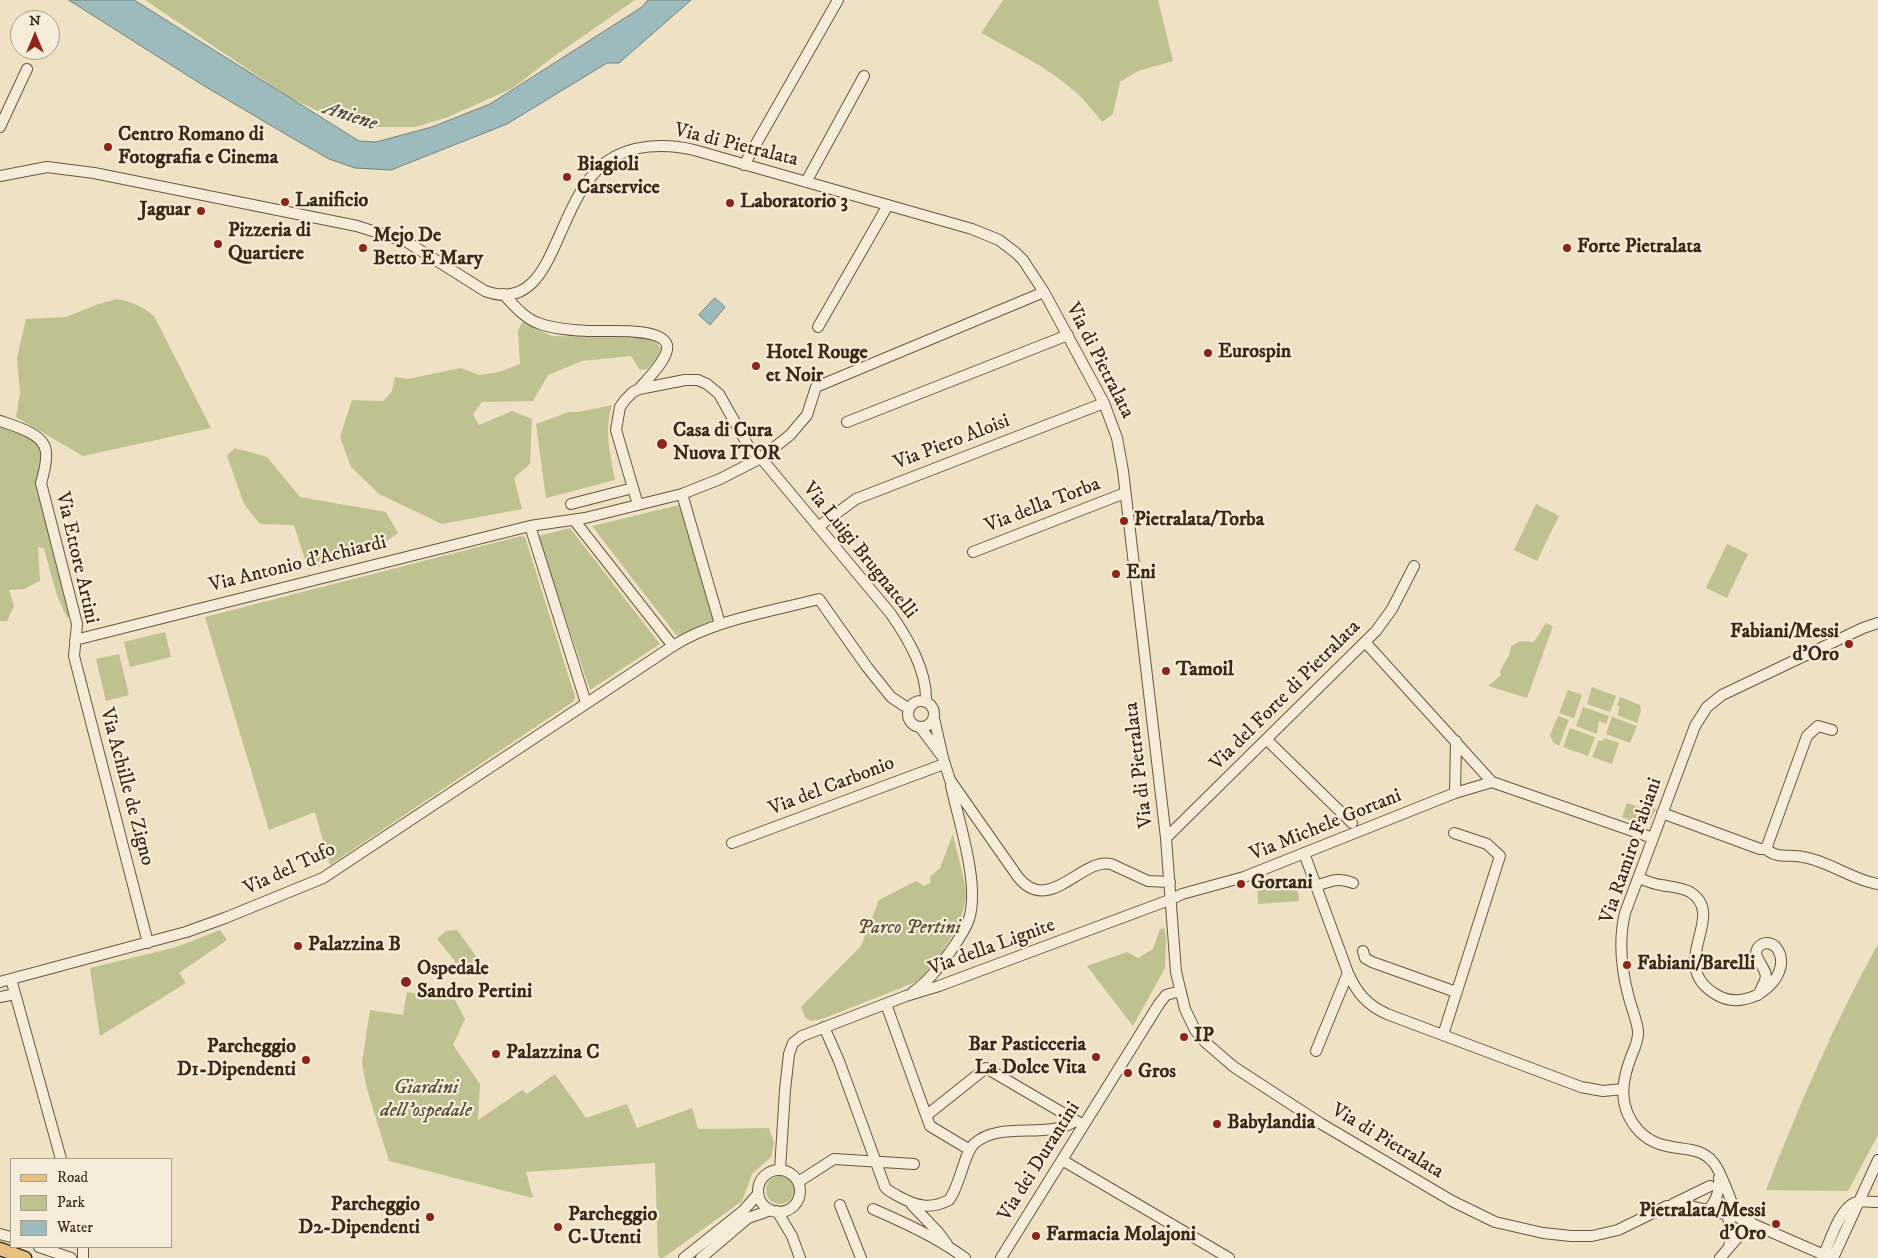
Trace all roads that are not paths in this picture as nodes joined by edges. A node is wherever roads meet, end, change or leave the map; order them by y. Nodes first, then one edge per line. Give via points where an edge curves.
1 (838, 0) edge
2 (27, 69) dead end
3 (864, 76) dead end
4 (0, 127) edge
5 (744, 164) junction
6 (0, 176) edge
7 (806, 182) junction
8 (888, 205) junction
9 (1044, 292) junction
10 (503, 294) junction
11 (818, 328) dead end
12 (1068, 335) junction
13 (639, 389) junction
14 (1104, 403) junction
15 (0, 421) edge
16 (847, 422) dead end
17 (761, 458) junction
18 (633, 488) junction
19 (1125, 493) junction
20 (682, 494) junction
21 (571, 504) dead end
22 (638, 505) junction
23 (574, 520) junction
24 (530, 526) junction
25 (818, 527) junction
26 (973, 552) dead end
27 (1414, 566) dead end
28 (1878, 623) edge
29 (720, 624) junction
30 (76, 640) junction
31 (1366, 642) junction
32 (673, 646) junction
33 (926, 702) junction
34 (586, 703) junction
35 (909, 709) junction
36 (934, 718) junction
37 (920, 727) junction
38 (1832, 730) dead end
39 (1267, 740) junction
40 (1456, 741) junction
41 (944, 761) junction
42 (950, 780) junction
43 (1492, 782) junction
44 (1455, 792) junction
45 (1662, 813) junction
46 (1352, 823) dead end
47 (1454, 833) dead end
48 (1166, 838) junction
49 (1653, 838) junction
50 (732, 843) dead end
51 (1766, 849) junction
52 (1304, 853) junction
53 (1639, 878) junction
54 (1170, 882) junction
55 (1353, 883) dead end
56 (1878, 884) edge
57 (1316, 886) junction
58 (1172, 899) junction
59 (148, 942) junction
60 (1363, 951) dead end
61 (934, 973) junction
62 (1348, 973) junction
63 (11, 979) junction
64 (0, 982) edge
65 (939, 986) junction
66 (1180, 991) junction
67 (1456, 992) junction
68 (14, 994) junction
69 (1758, 995) junction
70 (0, 996) edge
71 (906, 996) junction
72 (886, 1004) junction
73 (824, 1027) junction
74 (1443, 1035) junction
75 (1316, 1051) dead end
76 (1623, 1090) junction
77 (927, 1115) junction
78 (1079, 1123) junction
79 (970, 1150) junction
80 (61, 1158) edge
81 (1062, 1160) junction
82 (1878, 1160) edge
83 (876, 1162) junction
84 (914, 1164) dead end
85 (780, 1170) junction
86 (1718, 1172) junction
87 (798, 1182) junction
88 (1710, 1186) junction
89 (758, 1194) junction
90 (1859, 1202) junction
91 (1878, 1202) edge
92 (911, 1203) junction
93 (840, 1205) dead end
94 (1670, 1205) junction
95 (873, 1209) dead end
96 (1709, 1209) junction
97 (774, 1211) junction
98 (1732, 1216) junction
99 (1751, 1222) junction
100 (949, 1247) junction
101 (1729, 1247) junction
102 (42, 1248) edge
103 (0, 1249) edge
104 (1829, 1257) edge
105 (25, 1258) edge
106 (71, 1258) edge
107 (684, 1258) edge
108 (701, 1258) edge
109 (800, 1258) edge
110 (861, 1258) edge
111 (965, 1258) edge
112 (1001, 1258) edge
113 (1229, 1258) edge
114 (1720, 1258) edge

1 - 5 street
2 - 4 street
3 - 7 street
5 - 7 street, Via di Pietralata
5 - 10 street, Via di Pietralata via 666,146 634,149 611,158 583,188 540,274 524,289
6 - 10 street via 47,168 94,172 357,226 407,242 484,290
7 - 8 street, Via di Pietralata
8 - 9 street, Via di Pietralata via 999,240 1023,260
8 - 11 street
9 - 12 street, Via di Pietralata
9 - 17 street, Via Antonio d'Achiardi via 816,387 799,425
10 - 13 street via 524,315 540,324 587,331 648,333 662,338 667,346 666,355
12 - 14 street, Via di Pietralata
12 - 16 street
13 - 17 street, Via Luigi Brugnatelli via 691,380 707,384 722,399 750,449
13 - 18 street via 622,403 616,425
14 - 19 street, Via di Pietralata via 1118,445
14 - 25 street, Via Piero Aloisi via 856,499
15 - 30 street, Via Ettore Artini via 36,436 46,448 42,483 76,620
17 - 20 street, Via Antonio d'Achiardi
17 - 25 street, Via Luigi Brugnatelli
18 - 21 street
18 - 22 street
19 - 26 street, Via della Torba
19 - 48 street, Via di Pietralata
20 - 22 street, Via Antonio d'Achiardi
20 - 29 street
22 - 23 street, Via Antonio d'Achiardi
23 - 24 street, Via Antonio d'Achiardi
23 - 32 street
24 - 30 street, Via Antonio d'Achiardi
24 - 34 street
25 - 33 street, Via Luigi Brugnatelli via 904,634 919,666
27 - 31 street, Via del Forte di Pietralata via 1388,614
28 - 45 street, Via Ramiro Fabiani via 1711,702 1695,726
29 - 32 street, Via del Tufo
29 - 35 street, Via del Tufo via 819,599 885,690
30 - 59 street, Via Achille de Zigno via 74,656
31 - 39 street, Via del Forte di Pietralata
31 - 40 street
32 - 34 street, Via del Tufo
33 - 35 street via 917,702
33 - 36 street via 933,708
34 - 59 street, Via del Tufo via 331,874 225,918
35 - 37 street via 912,724
36 - 37 street via 930,724
36 - 41 street
37 - 41 street
38 - 51 street via 1818,726 1807,736
39 - 46 street
39 - 48 street, Via del Forte di Pietralata
40 - 43 street
40 - 44 street
41 - 42 street
41 - 50 street, Via del Carbonio
42 - 54 street via 1018,877 1030,887 1037,890 1062,885 1105,863 1148,881
42 - 61 street via 972,883 972,903 962,934
43 - 44 street, Via Michele Gortani
43 - 49 street
44 - 52 street, Via Michele Gortani
45 - 49 street, Via Ramiro Fabiani
45 - 51 street
47 - 67 street via 1486,844 1500,856
48 - 54 street, Via di Pietralata
49 - 53 street, Via Ramiro Fabiani
51 - 56 street via 1778,856 1809,858
52 - 57 street
52 - 58 street, Via Michele Gortani via 1244,877
53 - 69 street via 1685,889 1699,900 1704,917 1694,960 1699,976 1708,988 1722,998 1736,1001
53 - 76 street, Via Ramiro Fabiani via 1625,912 1620,941 1626,985 1638,1031
54 - 58 street, Via di Pietralata
55 - 57 street via 1343,879
57 - 62 street
58 - 65 street, Via della Lignite
58 - 66 street, Via di Pietralata
59 - 63 street, Via del Tufo
60 - 67 street via 1372,962
61 - 65 street via 933,982
61 - 71 street
62 - 74 street via 1370,1004 1387,1014
62 - 75 street
63 - 64 street, Via del Tufo
63 - 68 street
65 - 71 street, Via della Lignite
66 - 78 street, Via dei Durantini via 1169,994 1159,1004
66 - 94 street, Via di Pietralata via 1195,1030 1226,1062 1320,1123 1484,1218 1543,1233 1592,1236 1618,1230
67 - 74 street
68 - 70 street
68 - 80 street
69 - 69 street via 1774,981 1781,966 1778,950 1770,943 1761,944 1756,952 1766,974
71 - 72 street, Via della Lignite
72 - 73 street, Via della Lignite
72 - 77 street
73 - 83 street
73 - 85 street, Via della Lignite via 798,1038 790,1047
74 - 76 street via 1581,1087
76 - 86 street, Via Ramiro Fabiani via 1623,1103 1629,1118 1650,1141 1702,1153 1713,1161
77 - 78 street via 986,1068
77 - 79 street via 930,1126
78 - 79 street via 990,1135 976,1142
78 - 81 street, Via dei Durantini
79 - 92 street via 949,1200 929,1207
81 - 112 street, Via dei Durantini
81 - 113 street
82 - 90 street
83 - 84 street
83 - 87 street via 834,1159
83 - 92 street via 886,1189
85 - 87 street
85 - 89 street via 762,1178
86 - 88 street
86 - 96 street via 1719,1189
86 - 98 street, Via Ramiro Fabiani
87 - 97 street via 800,1192 796,1203 787,1210
88 - 94 street
88 - 96 street
89 - 97 street via 763,1204
89 - 107 street via 743,1211
90 - 91 street
90 - 104 street
92 - 100 street
93 - 110 street
94 - 96 street, Via di Pietralata
95 - 100 street
96 - 98 street, Via di Pietralata
97 - 108 street via 748,1218
97 - 109 street via 792,1236
98 - 99 street, Via di Pietralata
98 - 101 street, Via Ramiro Fabiani
99 - 101 street
99 - 104 street, Via di Pietralata
100 - 111 street
101 - 114 street
102 - 106 street
103 - 105 main road

